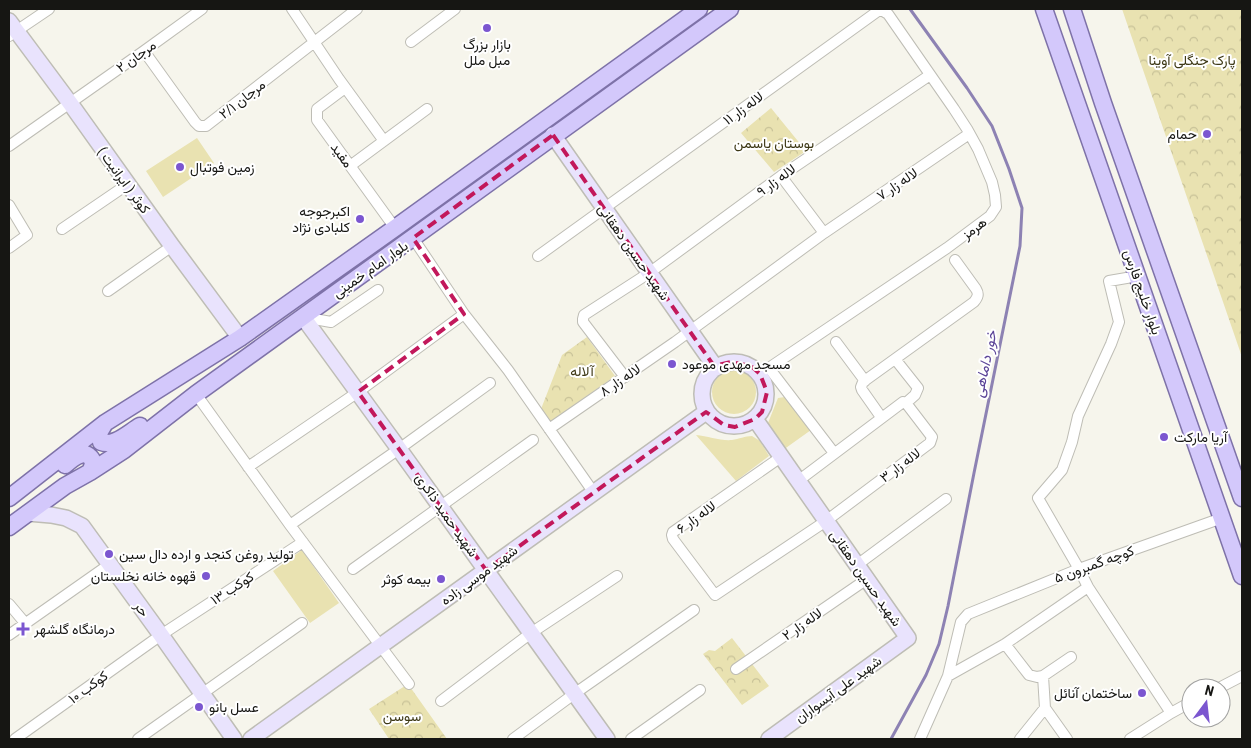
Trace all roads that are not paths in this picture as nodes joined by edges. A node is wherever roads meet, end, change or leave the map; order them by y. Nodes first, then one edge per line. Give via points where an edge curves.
1 (49, 9) edge
2 (202, 9) edge
3 (292, 9) edge
4 (357, 9) edge
5 (455, 9) edge
6 (699, 9) edge
7 (730, 9) edge
8 (1044, 9) edge
9 (1072, 9) edge
10 (883, 11) joint
11 (11, 29) edge
12 (315, 42) junction
13 (411, 42) dead end
14 (144, 51) junction
15 (930, 75) junction
16 (346, 88) junction
17 (70, 103) junction
18 (427, 109) dead end
19 (969, 134) junction
20 (553, 135) junction
21 (384, 141) junction
22 (9, 146) edge
23 (350, 166) junction
24 (781, 176) junction
25 (128, 184) junction
26 (9, 205) edge
27 (604, 208) junction
28 (395, 228) junction
29 (62, 229) dead end
30 (824, 233) junction
31 (413, 238) junction
32 (172, 246) junction
33 (9, 248) edge
34 (538, 256) dead end
35 (955, 260) dead end
36 (649, 273) junction
37 (1138, 276) junction
38 (378, 290) dead end
39 (108, 291) dead end
40 (464, 314) junction
41 (303, 317) junction
42 (690, 331) junction
43 (240, 338) junction
44 (836, 342) dead end
45 (895, 359) junction
46 (716, 368) junction
47 (764, 371) junction
48 (625, 377) junction
49 (865, 381) junction
50 (490, 383) dead end
51 (358, 392) junction
52 (196, 394) junction
53 (903, 403) junction
54 (706, 412) junction
55 (881, 417) junction
56 (165, 418) junction
57 (755, 420) junction
58 (105, 422) junction
59 (549, 428) junction
60 (533, 440) dead end
61 (399, 449) junction
62 (834, 453) junction
63 (781, 457) junction
64 (248, 467) junction
65 (90, 472) junction
66 (34, 479) junction
67 (798, 480) junction
68 (594, 493) junction
69 (9, 498) edge
70 (1242, 498) edge
71 (946, 499) dead end
72 (440, 507) junction
73 (28, 513) junction
74 (1222, 518) junction
75 (826, 521) junction
76 (290, 525) junction
77 (9, 527) edge
78 (303, 542) junction
79 (110, 564) junction
80 (857, 565) junction
81 (353, 569) dead end
82 (1080, 569) junction
83 (486, 570) junction
84 (617, 576) dead end
85 (1242, 576) edge
86 (867, 579) junction
87 (1088, 587) junction
88 (9, 604) edge
89 (694, 610) dead end
90 (25, 623) junction
91 (302, 623) dead end
92 (531, 633) junction
93 (9, 634) edge
94 (161, 635) junction
95 (908, 638) joint
96 (1005, 644) junction
97 (380, 646) junction
98 (1071, 657) dead end
99 (736, 669) dead end
100 (948, 676) junction
101 (1042, 676) junction
102 (409, 684) dead end
103 (700, 690) dead end
104 (201, 694) junction
105 (574, 694) junction
106 (441, 701) dead end
107 (1046, 708) junction
108 (1181, 708) edge
109 (1171, 713) junction
110 (921, 738) edge
111 (15, 739) edge
112 (138, 739) edge
113 (234, 739) edge
114 (251, 739) edge
115 (513, 739) edge
116 (607, 739) edge
117 (631, 739) edge
118 (769, 739) edge
119 (1020, 739) edge
120 (1067, 739) edge
121 (1130, 739) edge

1 - 11 street
2 - 14 street, مرجان ۲
3 - 12 street
4 - 12 street, مرجان ۲/۱
5 - 13 street
6 - 28 main road, بلوار امام خمینی
7 - 20 main road, بلوار امام خمینی
8 - 37 main road, بلوار خلیج فارس
9 - 70 main road, بلوار خلیج فارس
10 - 15 street, هرمز
10 - 27 street, لاله زار ۱۱ via 878,11
11 - 17 street, کوثر ( ایرانیت )
12 - 14 street, مرجان ۲/۱ via 206,126 195,122
12 - 16 street
14 - 17 street, مرجان ۲
15 - 19 street, هرمز
15 - 24 street, لاله زار ۹
16 - 21 street
16 - 23 street, مفید via 317,108 316,120
17 - 22 street, مرجان ۲
17 - 25 street, کوثر ( ایرانیت )
18 - 21 street
19 - 30 street, لاله زار ۷
19 - 47 street, هرمز via 992,182 996,207 990,216
20 - 27 street, شهید حسین دهقانی
20 - 31 main road, بلوار امام خمینی
21 - 23 street
23 - 28 street, مفید
24 - 30 street
24 - 36 street, لاله زار ۹
25 - 29 street
25 - 32 street, کوثر ( ایرانیت )
26 - 33 street via 27,235
27 - 34 street, لاله زار ۱۱
27 - 36 street, شهید حسین دهقانی
28 - 43 main road, بلوار امام خمینی
30 - 42 street, لاله زار ۷
31 - 40 street
31 - 41 main road, بلوار امام خمینی
32 - 39 street
32 - 43 street, کوثر ( ایرانیت )
35 - 45 street via 976,289 977,298
36 - 42 street, شهید حسین دهقانی
36 - 48 street, لاله زار ۹ via 584,315 583,319
37 - 74 main road, بلوار خلیج فارس
37 - 82 street via 1109,281 1119,322 1078,416 1062,470 1038,498
38 - 41 street via 331,322
40 - 51 street
40 - 59 street
41 - 51 street, شهید حمید ذاکری
41 - 52 main road, بلوار امام خمینی
42 - 46 street, شهید حسین دهقانی
42 - 48 street, لاله زار ۸
43 - 58 main road, بلوار امام خمینی
44 - 49 street
45 - 49 street
45 - 53 street via 918,388 915,395
46 - 47 street via 741,362
46 - 54 street via 704,380 701,390
47 - 57 street via 766,402
47 - 62 street
48 - 59 street, لاله زار ۸
49 - 55 street via 862,390
50 - 61 street
51 - 61 street, شهید حمید ذاکری
51 - 64 street
52 - 56 main road, بلوار امام خمینی
52 - 64 street
53 - 55 street
53 - 75 street, لاله زار ۳ via 932,437 930,443
54 - 57 street via 714,420 735,427
54 - 68 street, شهید موسی زاده
55 - 62 street
56 - 58 main road via 150,421 106,444 101,442 99,433
56 - 65 main road, بلوار امام خمینی
57 - 63 street, شهید حسین دهقانی
58 - 66 main road, بلوار امام خمینی
59 - 68 street
60 - 72 street
61 - 72 street, شهید حمید ذاکری
61 - 76 street
62 - 67 street
63 - 67 street, شهید حسین دهقانی
63 - 75 street, لاله زار ۶ via 673,532 673,539 715,595
64 - 76 street
65 - 66 main road via 92,459 84,454 53,474
65 - 73 main road, بلوار امام خمینی
66 - 69 main road, بلوار امام خمینی
67 - 75 street, شهید حسین دهقانی
68 - 83 street, شهید موسی زاده
71 - 80 street
72 - 81 street
72 - 83 street, شهید حمید ذاکری
73 - 77 main road, بلوار امام خمینی
73 - 79 street, حر via 66,518 82,526
74 - 82 street, کوچه گمبرون ۵
74 - 85 main road, بلوار خلیج فارس
75 - 80 street, شهید حسین دهقانی
76 - 78 street
78 - 94 street, کوکب ۱۳
78 - 97 street
79 - 90 street
79 - 94 street, حر
80 - 86 street, شهید حسین دهقانی
82 - 87 street
82 - 100 street, کوچه گمبرون ۵ via 968,614 961,622
83 - 92 street, شهید حمید ذاکری
83 - 97 street, شهید موسی زاده
84 - 92 street
86 - 95 street, شهید حسین دهقانی
86 - 99 street, لاله زار ۲
87 - 96 street
87 - 109 street
88 - 90 street
89 - 105 street
90 - 93 street
91 - 104 street
92 - 105 street, شهید حمید ذاکری
92 - 106 street
94 - 104 street, حر
94 - 111 street, کوکب ۱۰
95 - 118 street, شهید علی آبسواران
96 - 100 street
96 - 101 street via 1029,675
97 - 102 street
97 - 114 street, شهید موسی زاده
98 - 101 street
100 - 110 street
101 - 107 street
103 - 117 street
104 - 112 street
104 - 113 street, حر
105 - 115 street
105 - 116 street, شهید حمید ذاکری
107 - 119 street
107 - 120 street
108 - 109 street
109 - 121 street

